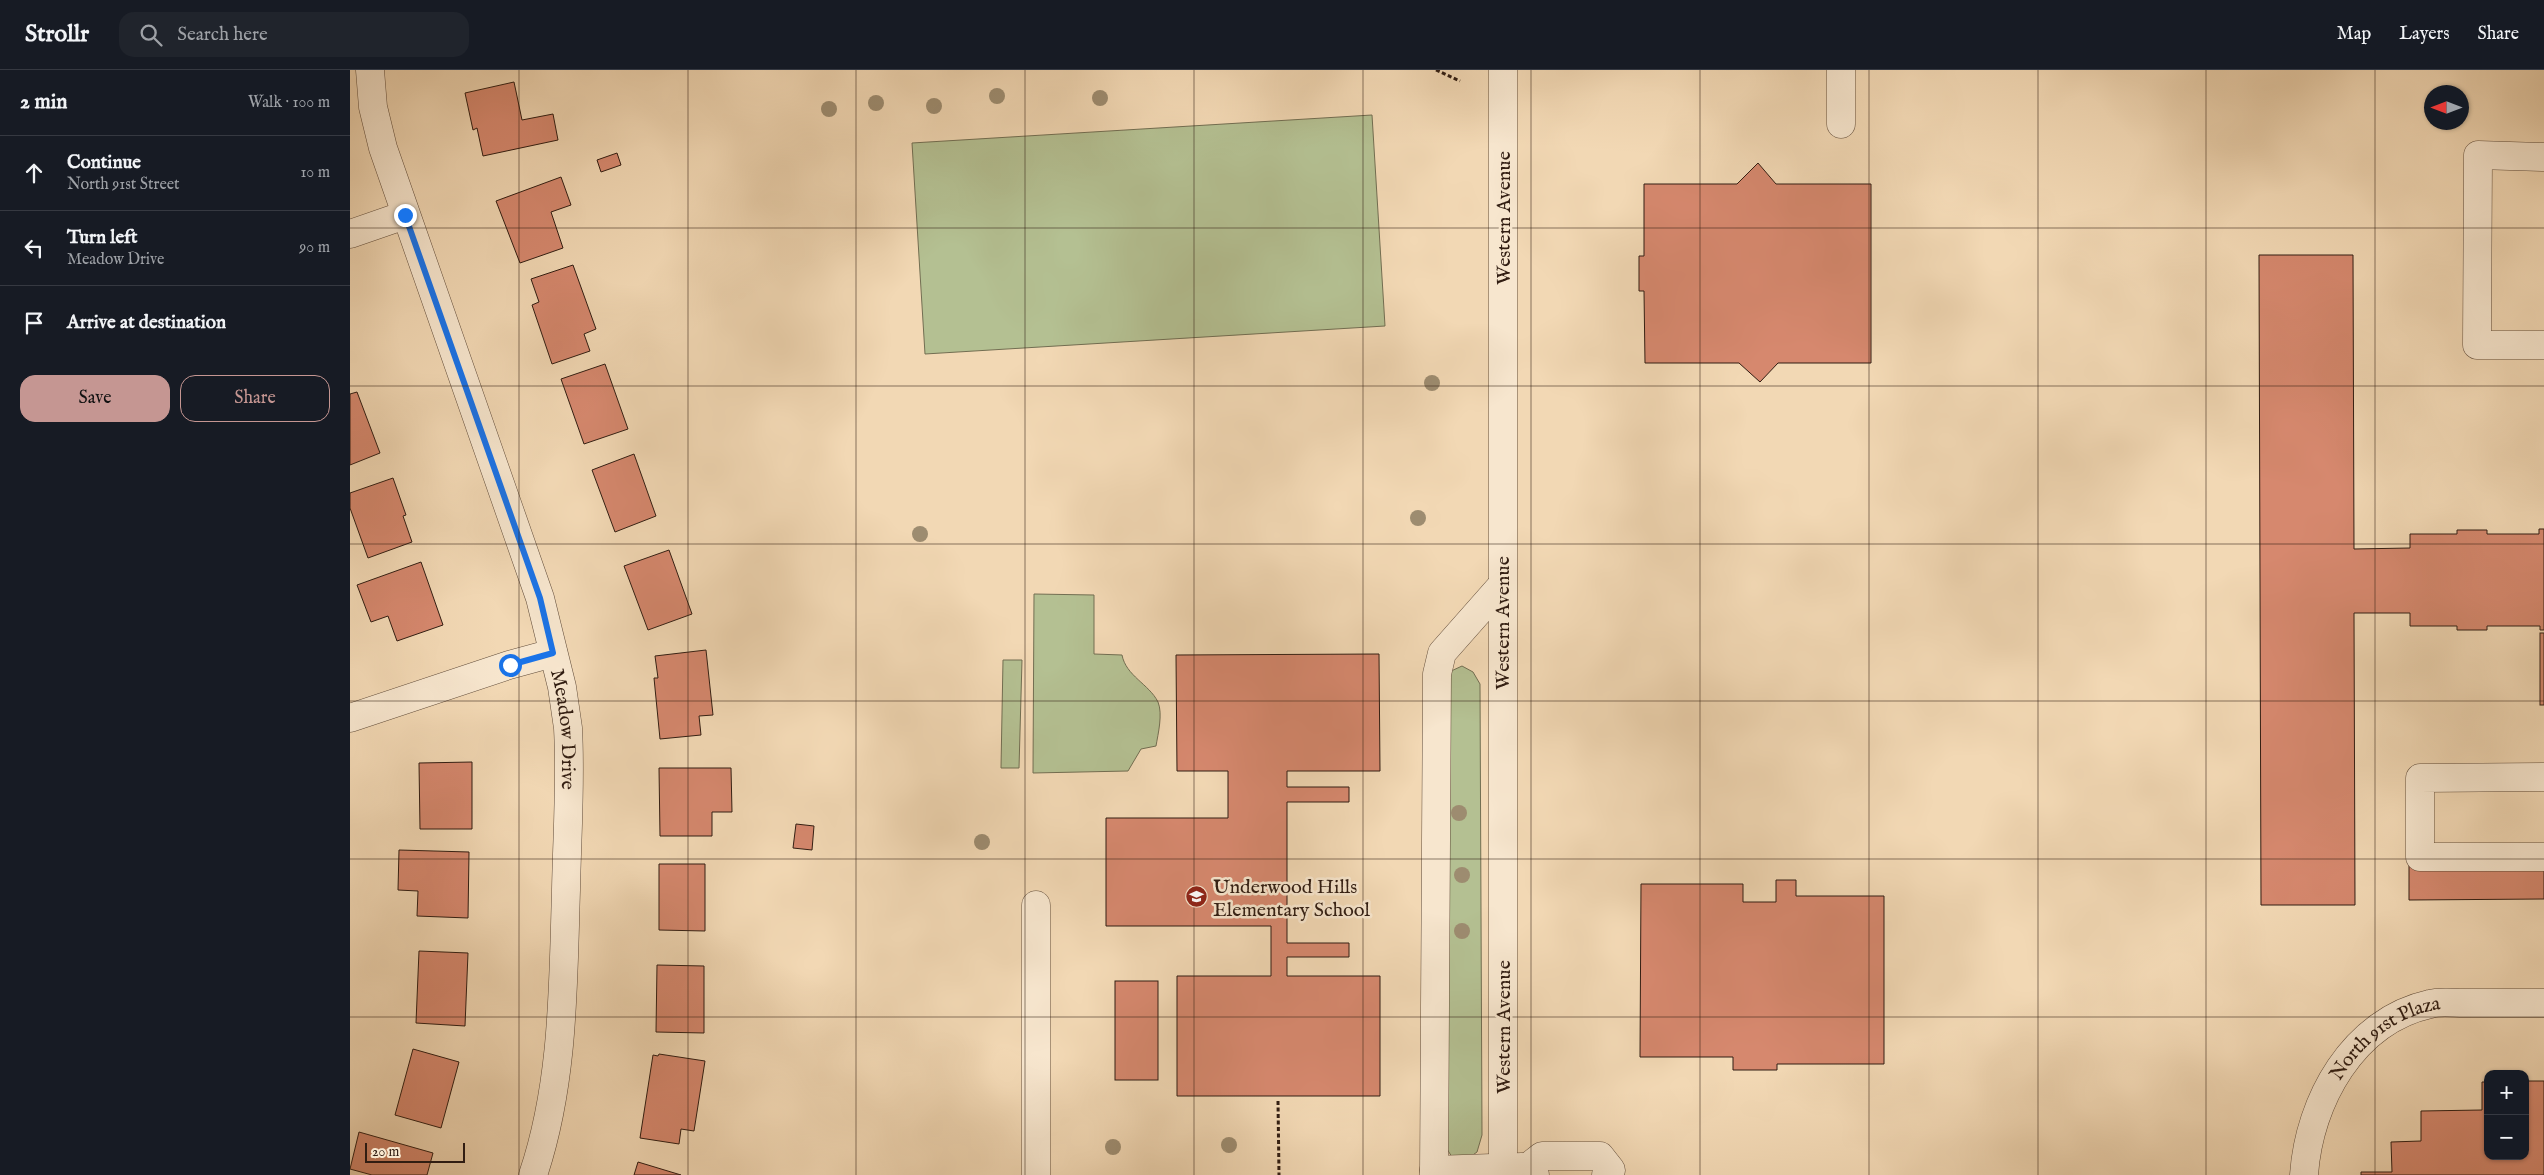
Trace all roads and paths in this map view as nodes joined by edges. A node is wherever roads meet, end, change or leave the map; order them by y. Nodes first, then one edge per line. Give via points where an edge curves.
1 (370, 70) edge
2 (1436, 70) edge
3 (1503, 70) edge
4 (1841, 70) edge
5 (1460, 81) dead end
6 (1841, 124) dead end
7 (2544, 157) edge
8 (405, 215) junction
9 (350, 234) edge
10 (2544, 345) edge
11 (1502, 585) junction
12 (553, 653) junction
13 (350, 718) edge
14 (2544, 778) edge
15 (2544, 857) edge
16 (1036, 905) dead end
17 (2544, 1003) edge
18 (1278, 1101) dead end
19 (1518, 1171) edge
20 (1434, 1172) edge
21 (534, 1175) edge
22 (1036, 1175) edge
23 (1280, 1175) edge
24 (1606, 1175) edge
25 (2304, 1175) edge

1 - 8 street, Meadow Drive via 373,107 382,148
2 - 5 path
3 - 11 street, Western Avenue
4 - 6 street
7 - 10 street via 2478,155 2477,345
8 - 9 street
8 - 12 street, Meadow Drive via 540,598
11 - 19 street, Western Avenue
11 - 20 street via 1442,653 1436,674
12 - 13 street
12 - 21 street, Meadow Drive via 562,686 569,741 563,1011 557,1076
14 - 15 street via 2420,778 2420,857
16 - 22 street
17 - 25 street, North 91st Plaza via 2431,1003 2389,1019 2360,1042 2341,1064 2324,1098 2305,1154
18 - 23 path
19 - 20 street
19 - 24 street via 1542,1156 1600,1156 1611,1170

